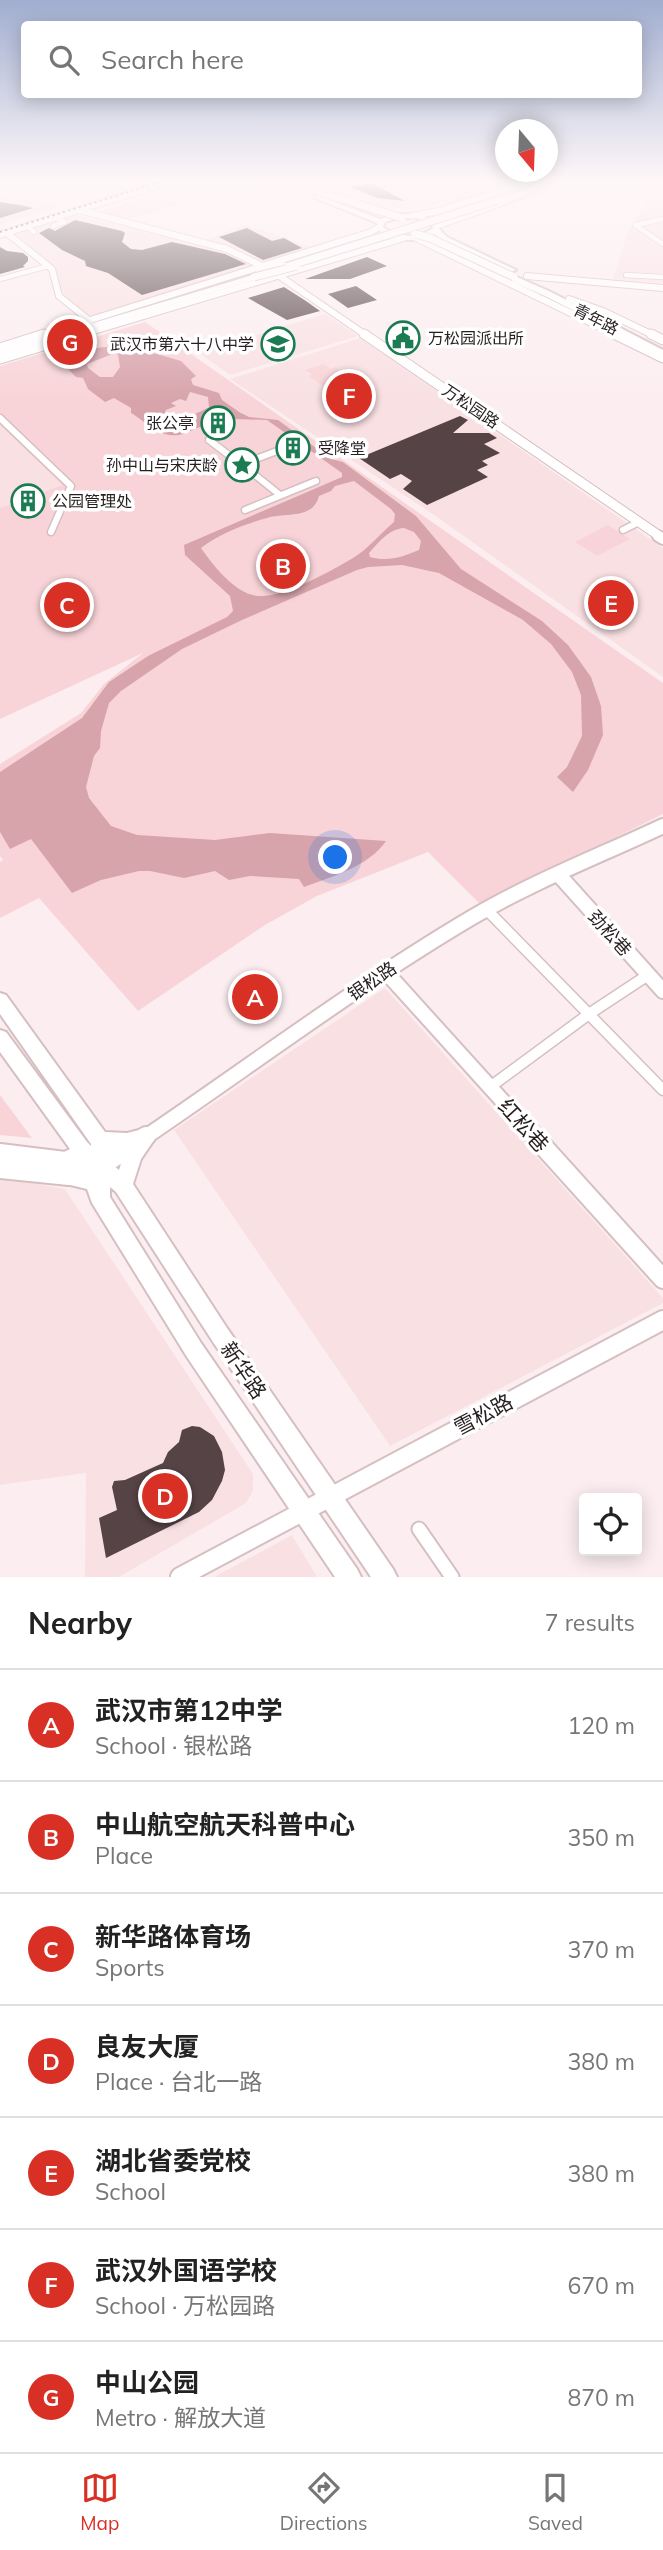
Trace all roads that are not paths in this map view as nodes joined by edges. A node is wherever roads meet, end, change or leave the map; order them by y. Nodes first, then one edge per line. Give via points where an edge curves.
1 (31, 254) edge
2 (236, 254) edge
3 (302, 254) edge
4 (317, 254) edge
5 (322, 254) edge
6 (332, 254) edge
7 (351, 254) edge
8 (448, 254) edge
9 (460, 254) edge
10 (467, 254) edge
11 (474, 254) edge
12 (48, 266) junction
13 (262, 266) junction
14 (278, 275) junction
15 (626, 275) dead end
16 (253, 276) junction
17 (520, 276) junction
18 (663, 277) edge
19 (0, 279) edge
20 (568, 282) junction
21 (663, 288) edge
22 (548, 290) junction
23 (566, 298) junction
24 (594, 318) junction
25 (89, 320) junction
26 (620, 336) junction
27 (663, 343) edge
28 (0, 351) edge
29 (663, 353) edge
30 (663, 358) edge
31 (0, 418) edge
32 (209, 440) dead end
33 (277, 451) dead end
34 (234, 459) junction
35 (253, 460) junction
36 (229, 470) junction
37 (250, 471) junction
38 (219, 474) dead end
39 (316, 481) dead end
40 (280, 495) junction
41 (245, 510) dead end
42 (639, 522) junction
43 (623, 530) dead end
44 (51, 532) dead end
45 (663, 539) edge
46 (663, 826) edge
47 (558, 874) junction
48 (487, 909) junction
49 (385, 971) junction
50 (648, 975) junction
51 (663, 991) edge
52 (0, 1000) edge
53 (589, 1014) junction
54 (0, 1038) edge
55 (490, 1087) junction
56 (663, 1090) edge
57 (147, 1137) junction
58 (0, 1153) edge
59 (79, 1156) junction
60 (100, 1167) junction
61 (0, 1169) edge
62 (123, 1185) junction
63 (101, 1199) junction
64 (663, 1279) edge
65 (663, 1320) edge
66 (330, 1497) junction
67 (304, 1510) junction
68 (419, 1529) dead end
69 (180, 1577) edge
70 (349, 1577) edge
71 (384, 1577) edge
72 (452, 1577) edge

1 - 12 main road
2 - 13 main road
3 - 13 main road
4 - 16 main road, bridge
5 - 16 main road, bridge
6 - 16 main road, bridge
7 - 14 main road
8 - 26 main road
9 - 22 main road, 青年路
10 - 17 main road, bridge
11 - 17 main road, 青年路
12 - 19 street
12 - 25 main road via 59,296
13 - 25 main road
14 - 28 main road
14 - 42 main road, 万松园路
15 - 18 street
16 - 28 main road
17 - 20 main road
17 - 22 main road, 青年路
17 - 23 main road
20 - 21 main road
20 - 22 main road
22 - 23 main road, 青年路
22 - 24 main road, 青年路
23 - 27 main road, 青年路
23 - 27 main road via 603,311
24 - 26 main road
24 - 29 main road, 青年路
25 - 28 main road
26 - 30 main road
31 - 44 street via 71,486
32 - 34 street
33 - 35 street
34 - 35 street
34 - 36 street via 227,465
35 - 37 street via 255,467
36 - 37 street
36 - 38 street
37 - 40 street
39 - 40 street
40 - 41 street
42 - 43 street
42 - 45 main road, 万松园路
46 - 47 main road, 银松路
47 - 48 main road, 银松路
47 - 50 main road, 劲松巷
48 - 49 main road, 银松路
48 - 53 street
49 - 55 main road, 红松巷
49 - 57 main road, 银松路
50 - 51 main road, 劲松巷
50 - 53 street
52 - 59 main road, 新华路
53 - 55 street
53 - 56 street
54 - 59 main road, 新华路
55 - 64 main road, 红松巷
57 - 59 main road
57 - 60 main road, 银松路
57 - 62 main road via 131,1155
58 - 59 main road
59 - 60 main road, 新华路
59 - 60 main road
59 - 61 main road
59 - 63 main road
60 - 62 main road, 新华路
60 - 63 main road, 新华路
62 - 66 main road, 新华路
63 - 67 main road, 新华路 via 194,1350
65 - 66 main road, 雪松路
66 - 67 main road, 雪松路
66 - 71 main road, 新华路
67 - 69 main road
67 - 70 main road, 新华路
68 - 72 street

